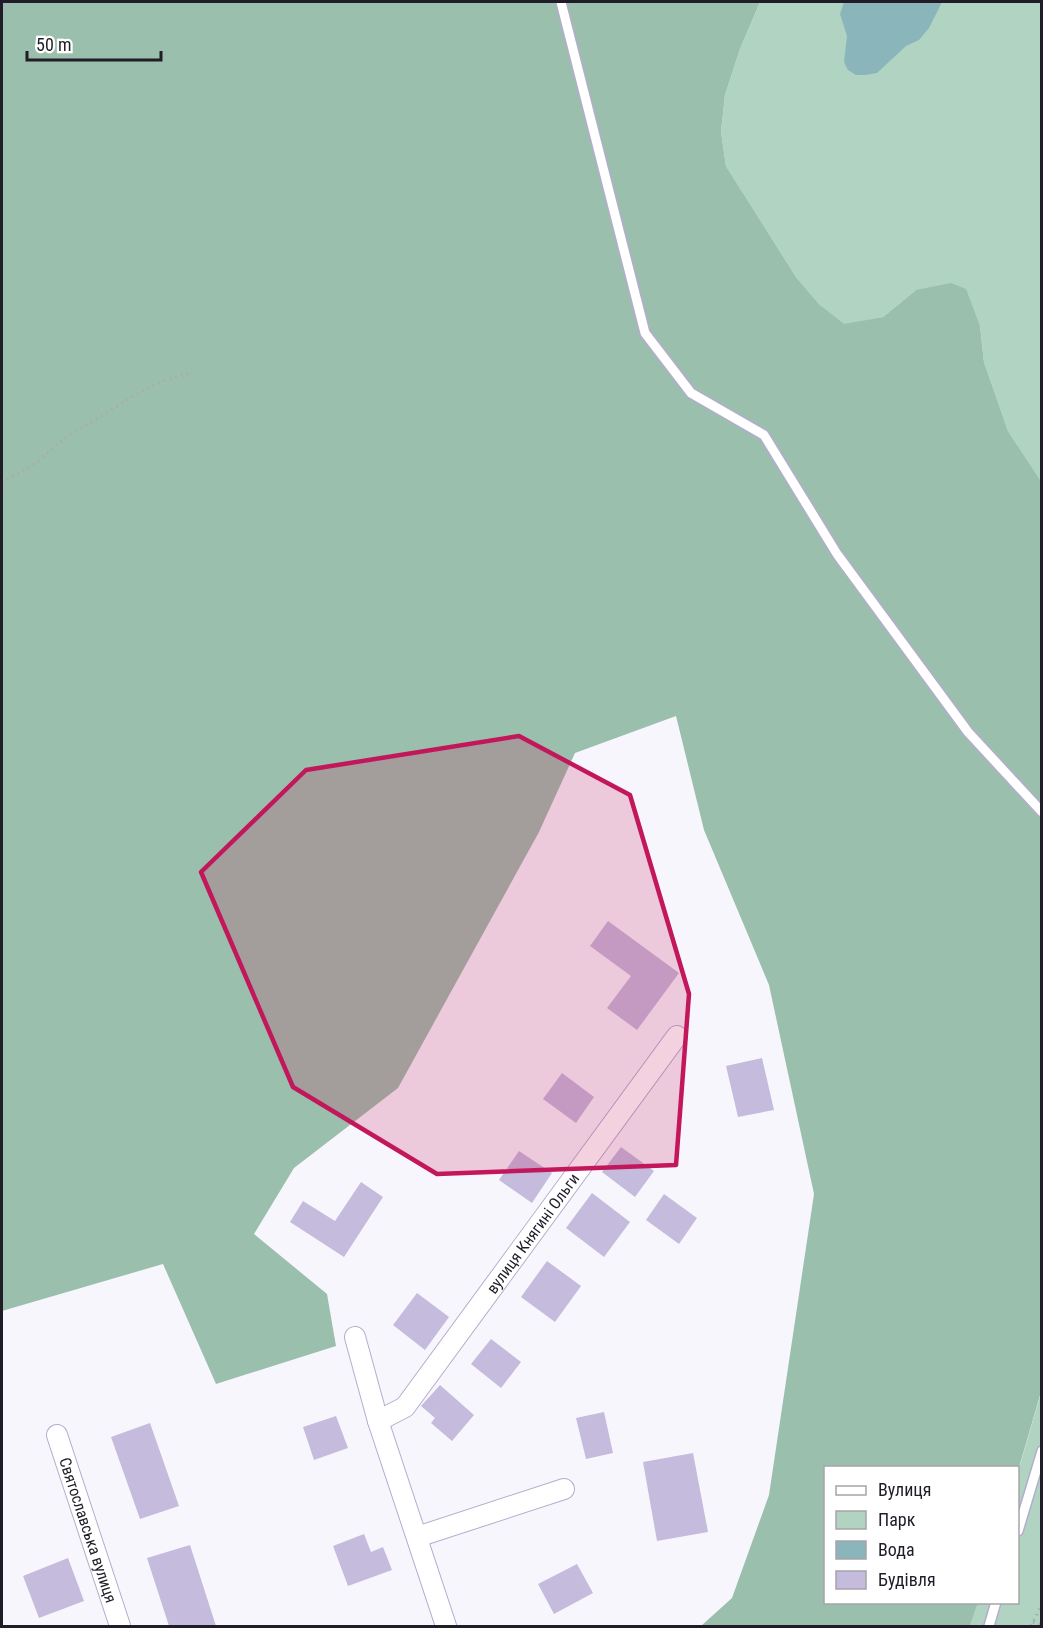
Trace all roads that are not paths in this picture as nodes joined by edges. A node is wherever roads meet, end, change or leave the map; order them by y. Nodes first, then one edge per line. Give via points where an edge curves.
1 (561, 2) edge
2 (1041, 812) edge
3 (678, 1036) dead end
4 (355, 1337) dead end
5 (378, 1421) junction
6 (57, 1435) dead end
7 (1041, 1451) edge
8 (564, 1490) dead end
9 (1019, 1524) edge
10 (417, 1537) junction
11 (995, 1604) edge
12 (120, 1626) edge
13 (446, 1626) edge
14 (989, 1626) edge

1 - 2 lane via 645,333 691,393 764,435 837,554 968,732
3 - 5 street, вулиця Княгині Ольги via 405,1407
4 - 5 street
5 - 10 street
6 - 12 street, Святославська вулиця
7 - 9 lane
8 - 10 street
10 - 13 street
11 - 14 lane

